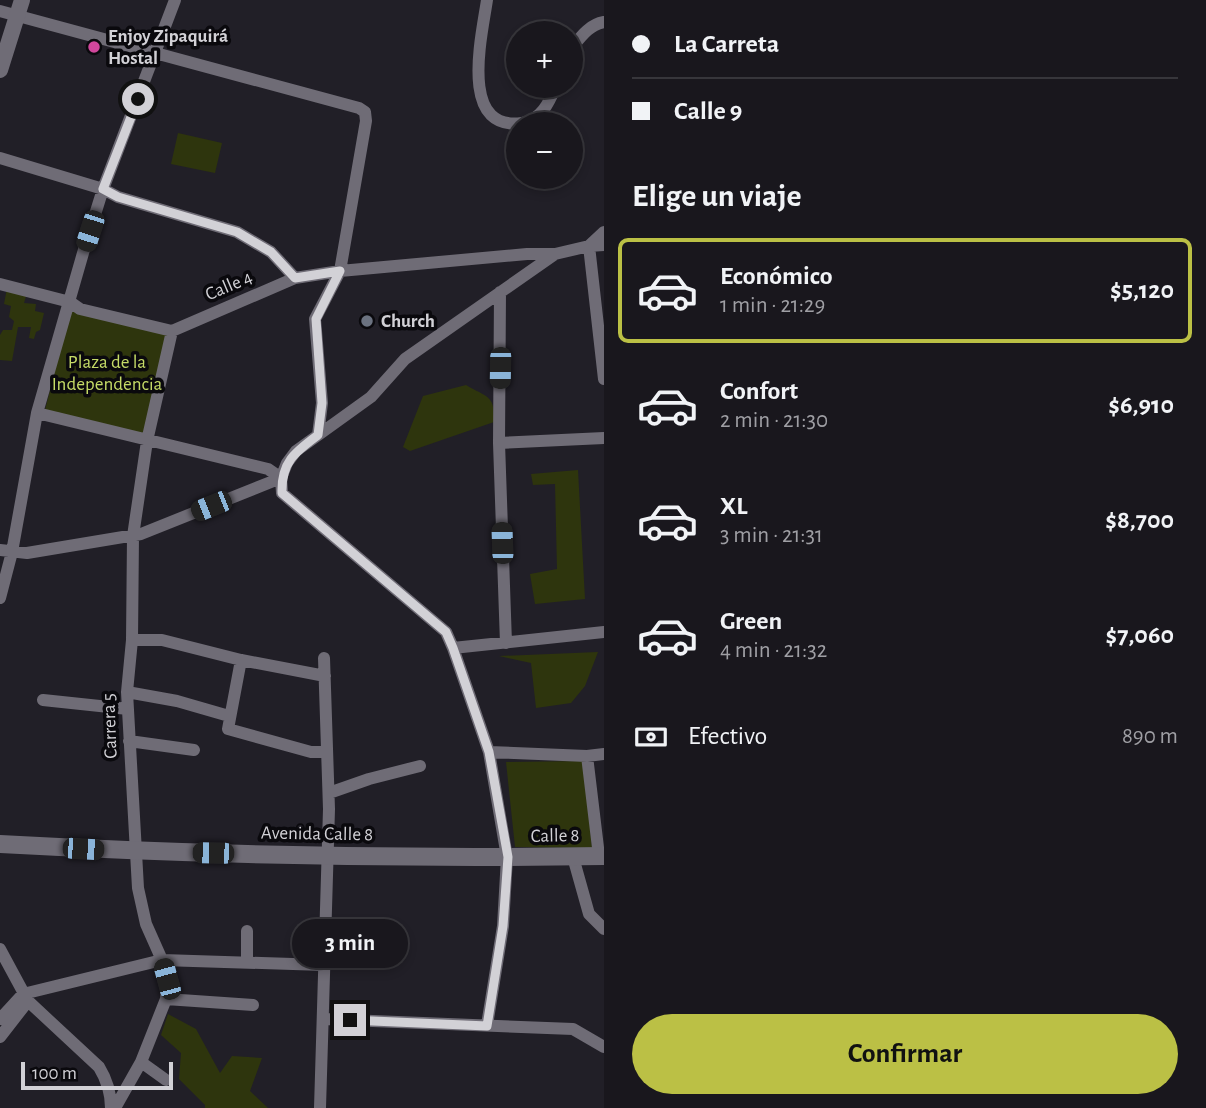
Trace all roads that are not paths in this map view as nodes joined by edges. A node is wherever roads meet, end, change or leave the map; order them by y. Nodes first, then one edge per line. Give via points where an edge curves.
1 (175, 0) edge
2 (487, 0) edge
3 (19, 8) edge
4 (0, 11) edge
5 (604, 22) edge
6 (583, 34) edge
7 (156, 54) junction
8 (0, 70) edge
9 (550, 98) edge
10 (0, 158) edge
11 (103, 189) junction
12 (604, 232) edge
13 (604, 245) edge
14 (589, 246) junction
15 (555, 254) junction
16 (340, 271) junction
17 (295, 278) junction
18 (0, 284) edge
19 (500, 292) junction
20 (70, 302) junction
21 (172, 331) junction
22 (604, 379) edge
23 (37, 413) junction
24 (318, 435) junction
25 (604, 438) edge
26 (146, 441) junction
27 (499, 443) junction
28 (281, 478) junction
29 (133, 536) junction
30 (6, 551) edge
31 (0, 598) edge
32 (604, 632) edge
33 (132, 640) junction
34 (506, 643) junction
35 (453, 648) junction
36 (324, 658) dead end
37 (240, 660) junction
38 (325, 676) junction
39 (127, 692) junction
40 (43, 700) dead end
41 (128, 709) junction
42 (229, 722) junction
43 (130, 741) junction
44 (194, 750) dead end
45 (327, 752) junction
46 (489, 752) junction
47 (604, 754) edge
48 (587, 755) junction
49 (421, 766) dead end
50 (329, 793) junction
51 (0, 844) edge
52 (135, 851) junction
53 (328, 856) junction
54 (601, 856) edge
55 (508, 857) junction
56 (573, 857) junction
57 (604, 929) edge
58 (247, 931) dead end
59 (0, 949) edge
60 (162, 960) junction
61 (247, 963) junction
62 (324, 965) junction
63 (25, 998) junction
64 (166, 999) junction
65 (253, 1005) dead end
66 (0, 1019) edge
67 (323, 1019) junction
68 (487, 1026) junction
69 (0, 1037) edge
70 (604, 1047) edge
71 (141, 1062) junction
72 (166, 1080) dead end
73 (113, 1108) edge
74 (320, 1108) edge

1 - 7 street
2 - 9 street via 478,75 483,106 495,119 514,124 531,121 544,111
3 - 4 street
3 - 7 street
3 - 8 street
5 - 6 street
7 - 11 street
7 - 16 street via 365,112
10 - 11 street
11 - 17 street via 237,232 271,252
11 - 20 street
12 - 14 street
13 - 14 street, Calle 4
14 - 15 street, Calle 4
14 - 22 street
15 - 16 street, Calle 4
15 - 19 street
16 - 17 street, Calle 4
16 - 24 street via 316,319 322,403
17 - 21 street, Calle 4
18 - 20 street
19 - 24 street via 405,359 370,397
19 - 27 street
20 - 21 street via 80,309
20 - 23 street
21 - 26 street, Carrera 5
23 - 26 street
23 - 30 street
24 - 28 street via 296,451
25 - 27 street
26 - 28 street via 268,469
26 - 29 street, Carrera 5
27 - 34 street
28 - 29 street
28 - 35 street via 282,493 446,632
29 - 30 street via 27,553
29 - 33 street, Carrera 5
30 - 31 street
32 - 34 street
33 - 37 street via 162,640
33 - 39 street, Carrera 5
34 - 35 street
35 - 46 street
36 - 38 street
37 - 38 street
37 - 42 street
38 - 45 street
39 - 41 street, Carrera 5
39 - 42 street via 177,701
40 - 41 street
41 - 43 street, Carrera 5
42 - 45 street via 311,752
43 - 44 street
43 - 52 street, Carrera 5
45 - 50 street
46 - 48 street
46 - 55 street
47 - 48 street
48 - 54 street
49 - 50 street
50 - 53 street
51 - 52 main road, Avenida Calle 8
52 - 53 main road, Avenida Calle 8
52 - 60 street, Carrera 5 via 146,924
53 - 55 main road, Avenida Calle 8
53 - 62 street
54 - 56 main road, Calle 8
55 - 56 main road, Calle 8
55 - 68 street via 503,926
56 - 57 street via 589,914
58 - 61 street
59 - 63 street
60 - 61 street
60 - 63 street
60 - 64 street, Carrera 5
61 - 62 street
62 - 67 street
63 - 66 street
63 - 69 street
63 - 73 street via 99,1067
64 - 65 street
64 - 71 street, Carrera 5
67 - 68 street
67 - 74 street
68 - 70 street via 573,1030
71 - 72 street
71 - 73 street, Carrera 5

